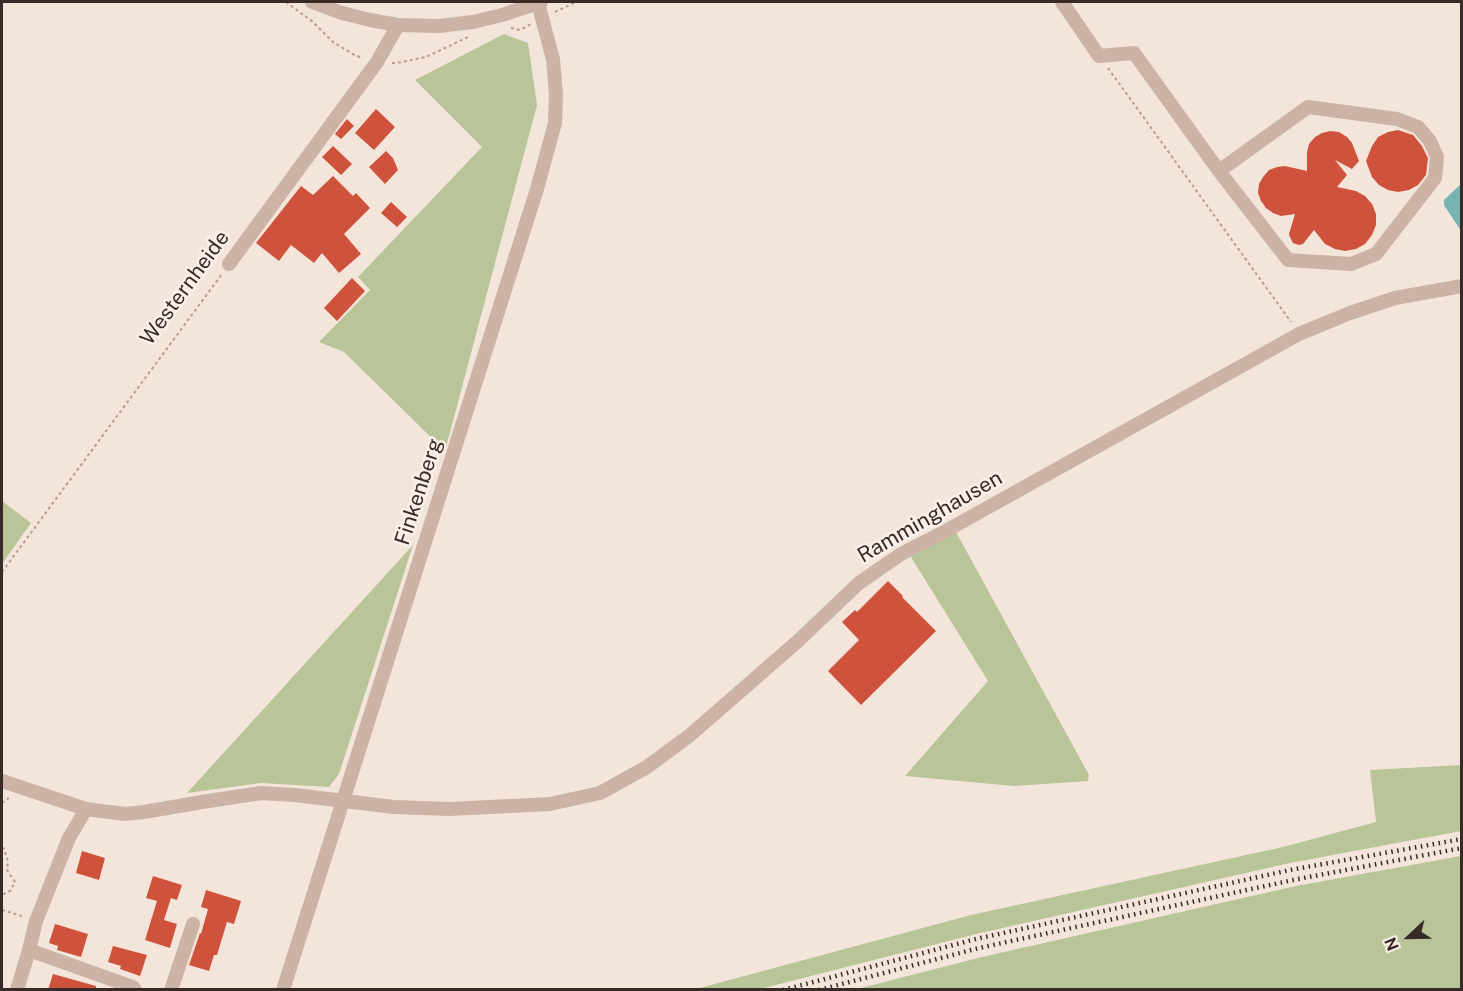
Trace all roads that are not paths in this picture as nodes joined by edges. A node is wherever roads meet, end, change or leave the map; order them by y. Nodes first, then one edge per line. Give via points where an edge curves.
1 (312, 2) edge
2 (539, 2) edge
3 (1062, 2) edge
4 (398, 25) junction
5 (1220, 171) junction
6 (229, 264) road end
7 (1461, 286) edge
8 (4, 787) edge
9 (342, 802) junction
10 (86, 809) junction
11 (193, 924) dead end
12 (29, 950) junction
13 (17, 990) edge
14 (135, 990) edge
15 (171, 990) edge
16 (283, 990) edge

1 - 4 street
2 - 4 street via 473,22
2 - 9 street, Finkenberg via 553,60 555,123 534,200
3 - 5 street via 1099,56 1134,53
4 - 6 street, Westernheide via 377,62
5 - 5 street via 1288,260 1351,264 1376,254 1435,178 1437,157 1418,127 1396,119 1308,107
7 - 9 street, Ramminghausen via 1395,298 1299,334 901,554 859,583 689,736 600,793 550,804 449,809
8 - 10 street, Ramminghausen
9 - 10 street, Ramminghausen via 261,793 125,814
9 - 16 street, Finkenberg
10 - 12 street via 69,838 36,921
11 - 15 street
12 - 13 street
12 - 14 street

